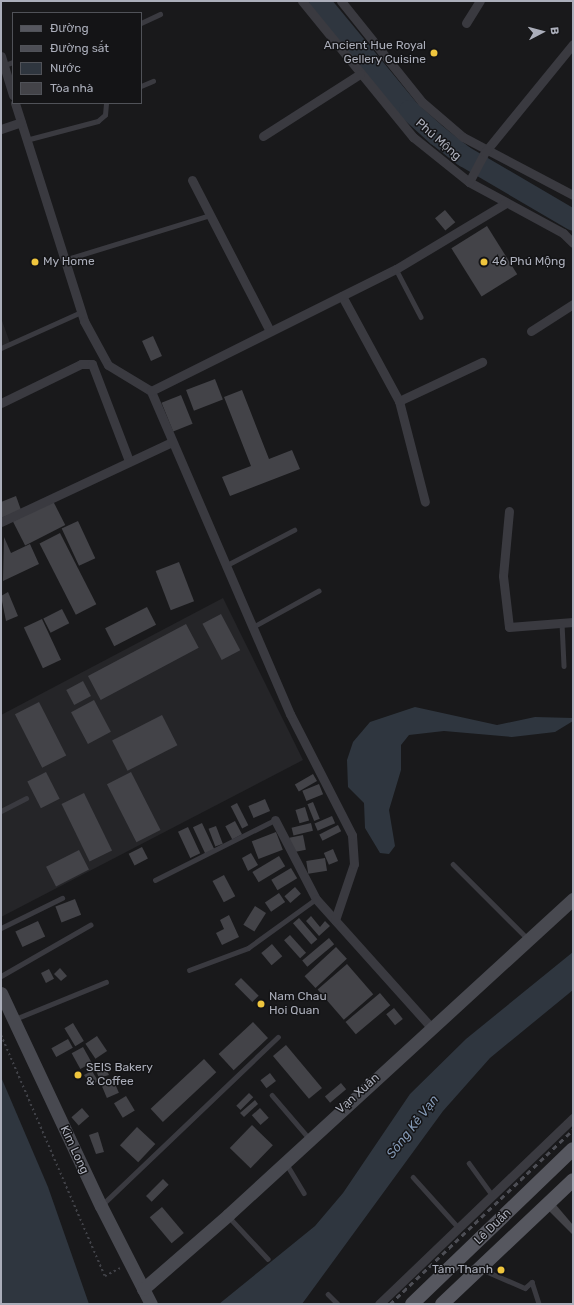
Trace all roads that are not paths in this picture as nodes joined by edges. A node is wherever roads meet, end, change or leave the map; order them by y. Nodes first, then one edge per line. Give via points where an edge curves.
1 (302, 1) edge
2 (341, 1) edge
3 (480, 1) edge
4 (160, 14) dead end
5 (142, 23) edge
6 (466, 23) dead end
7 (573, 44) edge
8 (1, 56) edge
9 (9, 64) edge
10 (360, 74) junction
11 (154, 81) dead end
12 (142, 86) edge
13 (12, 87) edge
14 (15, 104) edge
15 (106, 104) edge
16 (21, 122) junction
17 (1, 129) edge
18 (263, 136) dead end
19 (26, 140) junction
20 (484, 155) junction
21 (192, 180) dead end
22 (469, 182) junction
23 (573, 195) edge
24 (506, 203) junction
25 (210, 215) junction
26 (573, 243) edge
27 (64, 260) junction
28 (396, 269) junction
29 (342, 296) junction
30 (573, 304) edge
31 (81, 312) junction
32 (421, 317) dead end
33 (270, 331) junction
34 (531, 331) dead end
35 (1, 348) edge
36 (482, 362) dead end
37 (150, 391) junction
38 (399, 401) junction
39 (1, 403) edge
40 (172, 442) junction
41 (129, 461) junction
42 (425, 502) dead end
43 (509, 511) dead end
44 (1, 522) edge
45 (294, 530) dead end
46 (225, 566) junction
47 (318, 591) dead end
48 (573, 622) edge
49 (562, 623) junction
50 (251, 628) junction
51 (564, 666) dead end
52 (26, 798) dead end
53 (1, 811) edge
54 (275, 820) joint
55 (453, 864) dead end
56 (155, 880) dead end
57 (62, 898) dead end
58 (316, 899) junction
59 (573, 899) edge
60 (335, 920) junction
61 (90, 924) dead end
62 (1, 928) edge
63 (528, 938) junction
64 (189, 970) dead end
65 (1, 976) edge
66 (106, 982) dead end
67 (1, 993) edge
68 (14, 1020) junction
69 (431, 1027) junction
70 (278, 1037) dead end
71 (272, 1095) dead end
72 (573, 1118) edge
73 (309, 1138) junction
74 (573, 1149) edge
75 (285, 1162) junction
76 (469, 1163) dead end
77 (413, 1177) dead end
78 (573, 1180) edge
79 (304, 1193) dead end
80 (492, 1195) junction
81 (101, 1206) junction
82 (228, 1215) junction
83 (458, 1228) junction
84 (268, 1259) dead end
85 (478, 1268) junction
86 (143, 1288) junction
87 (328, 1294) dead end
88 (152, 1304) edge
89 (338, 1304) edge
90 (379, 1304) edge
91 (412, 1304) edge
92 (442, 1304) edge
93 (539, 1304) edge

1 - 10 street, Phú Mộng
2 - 20 street via 422,102
3 - 6 street
4 - 5 lane
7 - 20 street
8 - 9 street
9 - 13 street
10 - 18 street
10 - 22 street, Phú Mộng via 413,137
11 - 12 lane
14 - 16 street
15 - 19 lane via 105,115 98,121
16 - 17 street
16 - 19 street
19 - 27 street
20 - 22 street
20 - 23 street
21 - 25 street
22 - 24 street, Phú Mộng
24 - 26 street, Phú Mộng via 563,233
24 - 28 street
25 - 27 lane
25 - 33 street
27 - 31 street
28 - 29 street
28 - 32 lane
29 - 33 street
29 - 38 street
30 - 34 street
31 - 35 lane
31 - 37 street via 108,365
33 - 37 street
36 - 38 street
37 - 40 street
38 - 42 street
39 - 41 street via 81,364 92,364
40 - 41 street
40 - 46 street
41 - 44 street
43 - 49 street via 503,576 509,627
45 - 46 lane
46 - 50 street
47 - 50 lane
48 - 49 street
49 - 51 lane
50 - 60 street via 290,714 352,835 353,870
52 - 53 lane
54 - 56 lane
54 - 58 street
55 - 63 lane
57 - 62 lane
58 - 60 street
58 - 64 lane via 248,948
59 - 63 street, Vạn Xuân
60 - 69 street
61 - 65 lane
63 - 69 street, Vạn Xuân
66 - 68 lane
67 - 68 street, Kim Long
68 - 81 street, Kim Long
69 - 73 street, Vạn Xuân
70 - 81 lane
71 - 73 lane
72 - 80 street
73 - 75 street, Vạn Xuân
74 - 91 main road, Lê Duẩn
75 - 79 lane
75 - 82 street, Vạn Xuân
76 - 80 lane
77 - 83 lane
78 - 85 main road, Lê Duẩn
80 - 83 street
81 - 86 street, Kim Long
82 - 84 lane
82 - 86 street, Vạn Xuân
83 - 90 street
85 - 92 main road, Lê Duẩn
85 - 93 lane via 525,1288 532,1282
86 - 88 street, Kim Long
87 - 89 lane

